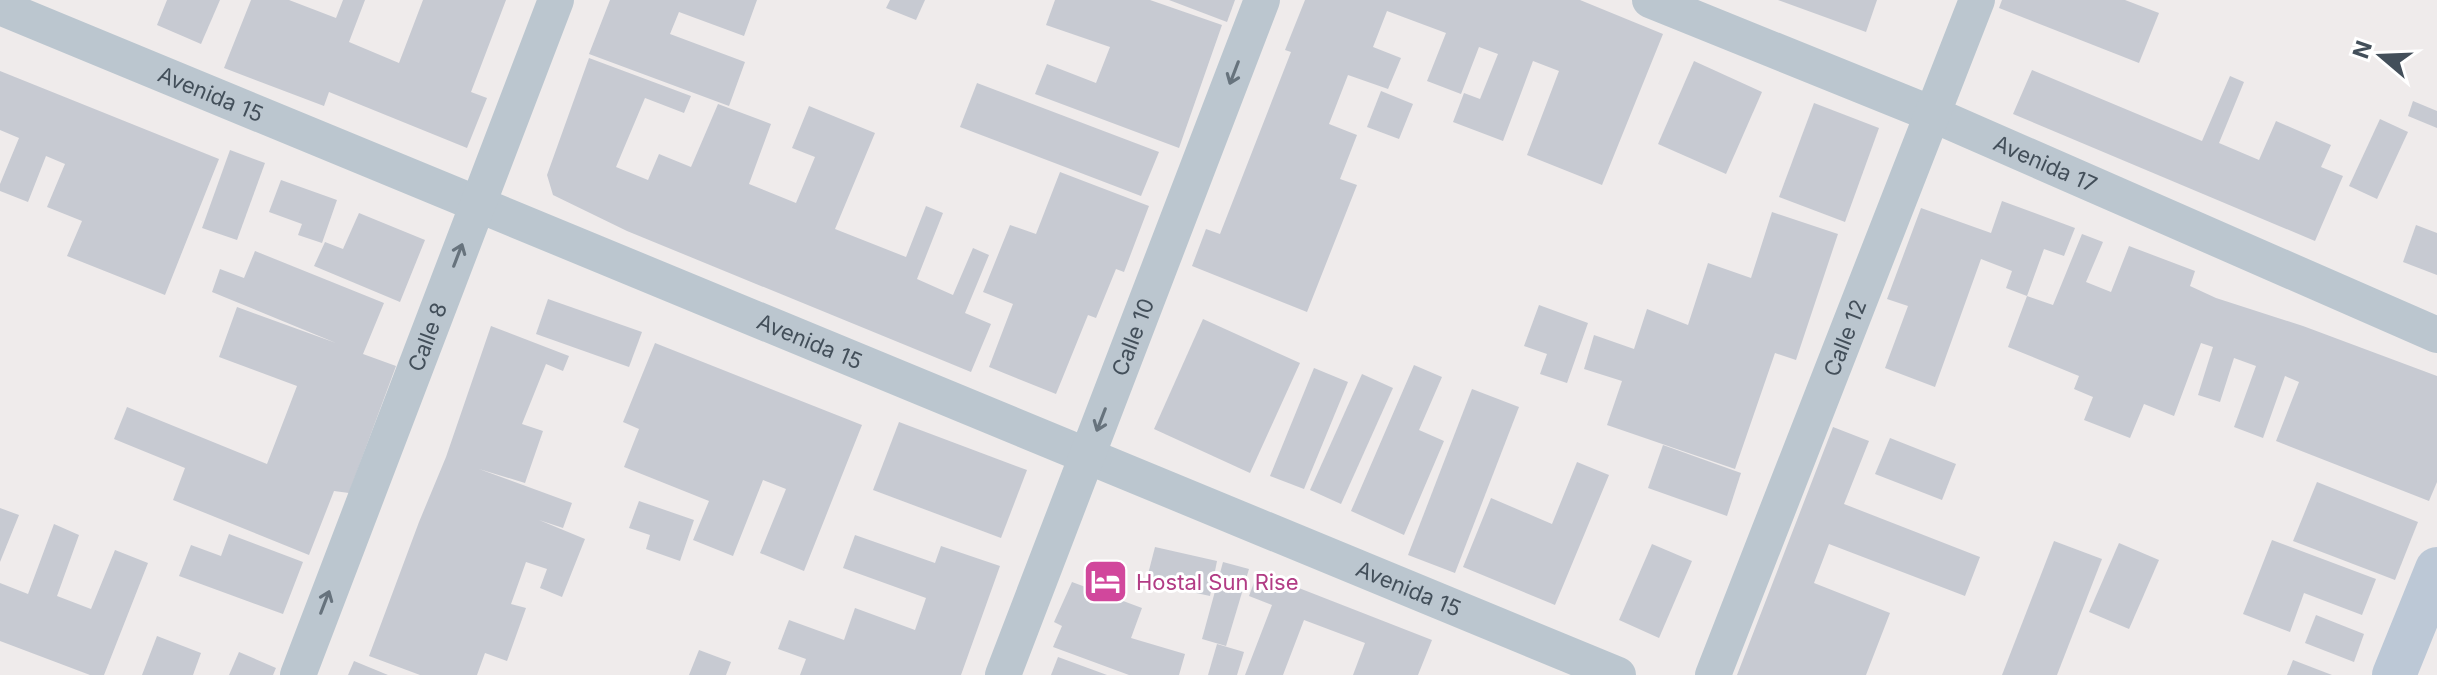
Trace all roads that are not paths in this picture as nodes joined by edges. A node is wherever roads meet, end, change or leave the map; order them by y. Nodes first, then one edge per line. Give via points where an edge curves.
1 (556, 0) edge
2 (1262, 0) edge
3 (1650, 0) edge
4 (1977, 0) edge
5 (0, 7) edge
6 (1932, 114) junction
7 (478, 203) junction
8 (2437, 335) edge
9 (1087, 456) junction
10 (2437, 569) edge
11 (298, 675) edge
12 (1003, 675) edge
13 (1618, 675) edge
14 (1713, 675) edge
15 (2394, 675) edge

1 - 7 street, Calle 8
2 -> 9 street, Calle 10
3 - 6 street, Avenida 17
4 - 6 street, Calle 12
5 - 7 street, Avenida 15
6 - 8 street, Avenida 17
6 - 14 street, Calle 12
7 - 9 street, Avenida 15
11 -> 7 street, Calle 8
9 - 12 street, Calle 10
9 - 13 street, Avenida 15
10 - 15 street

